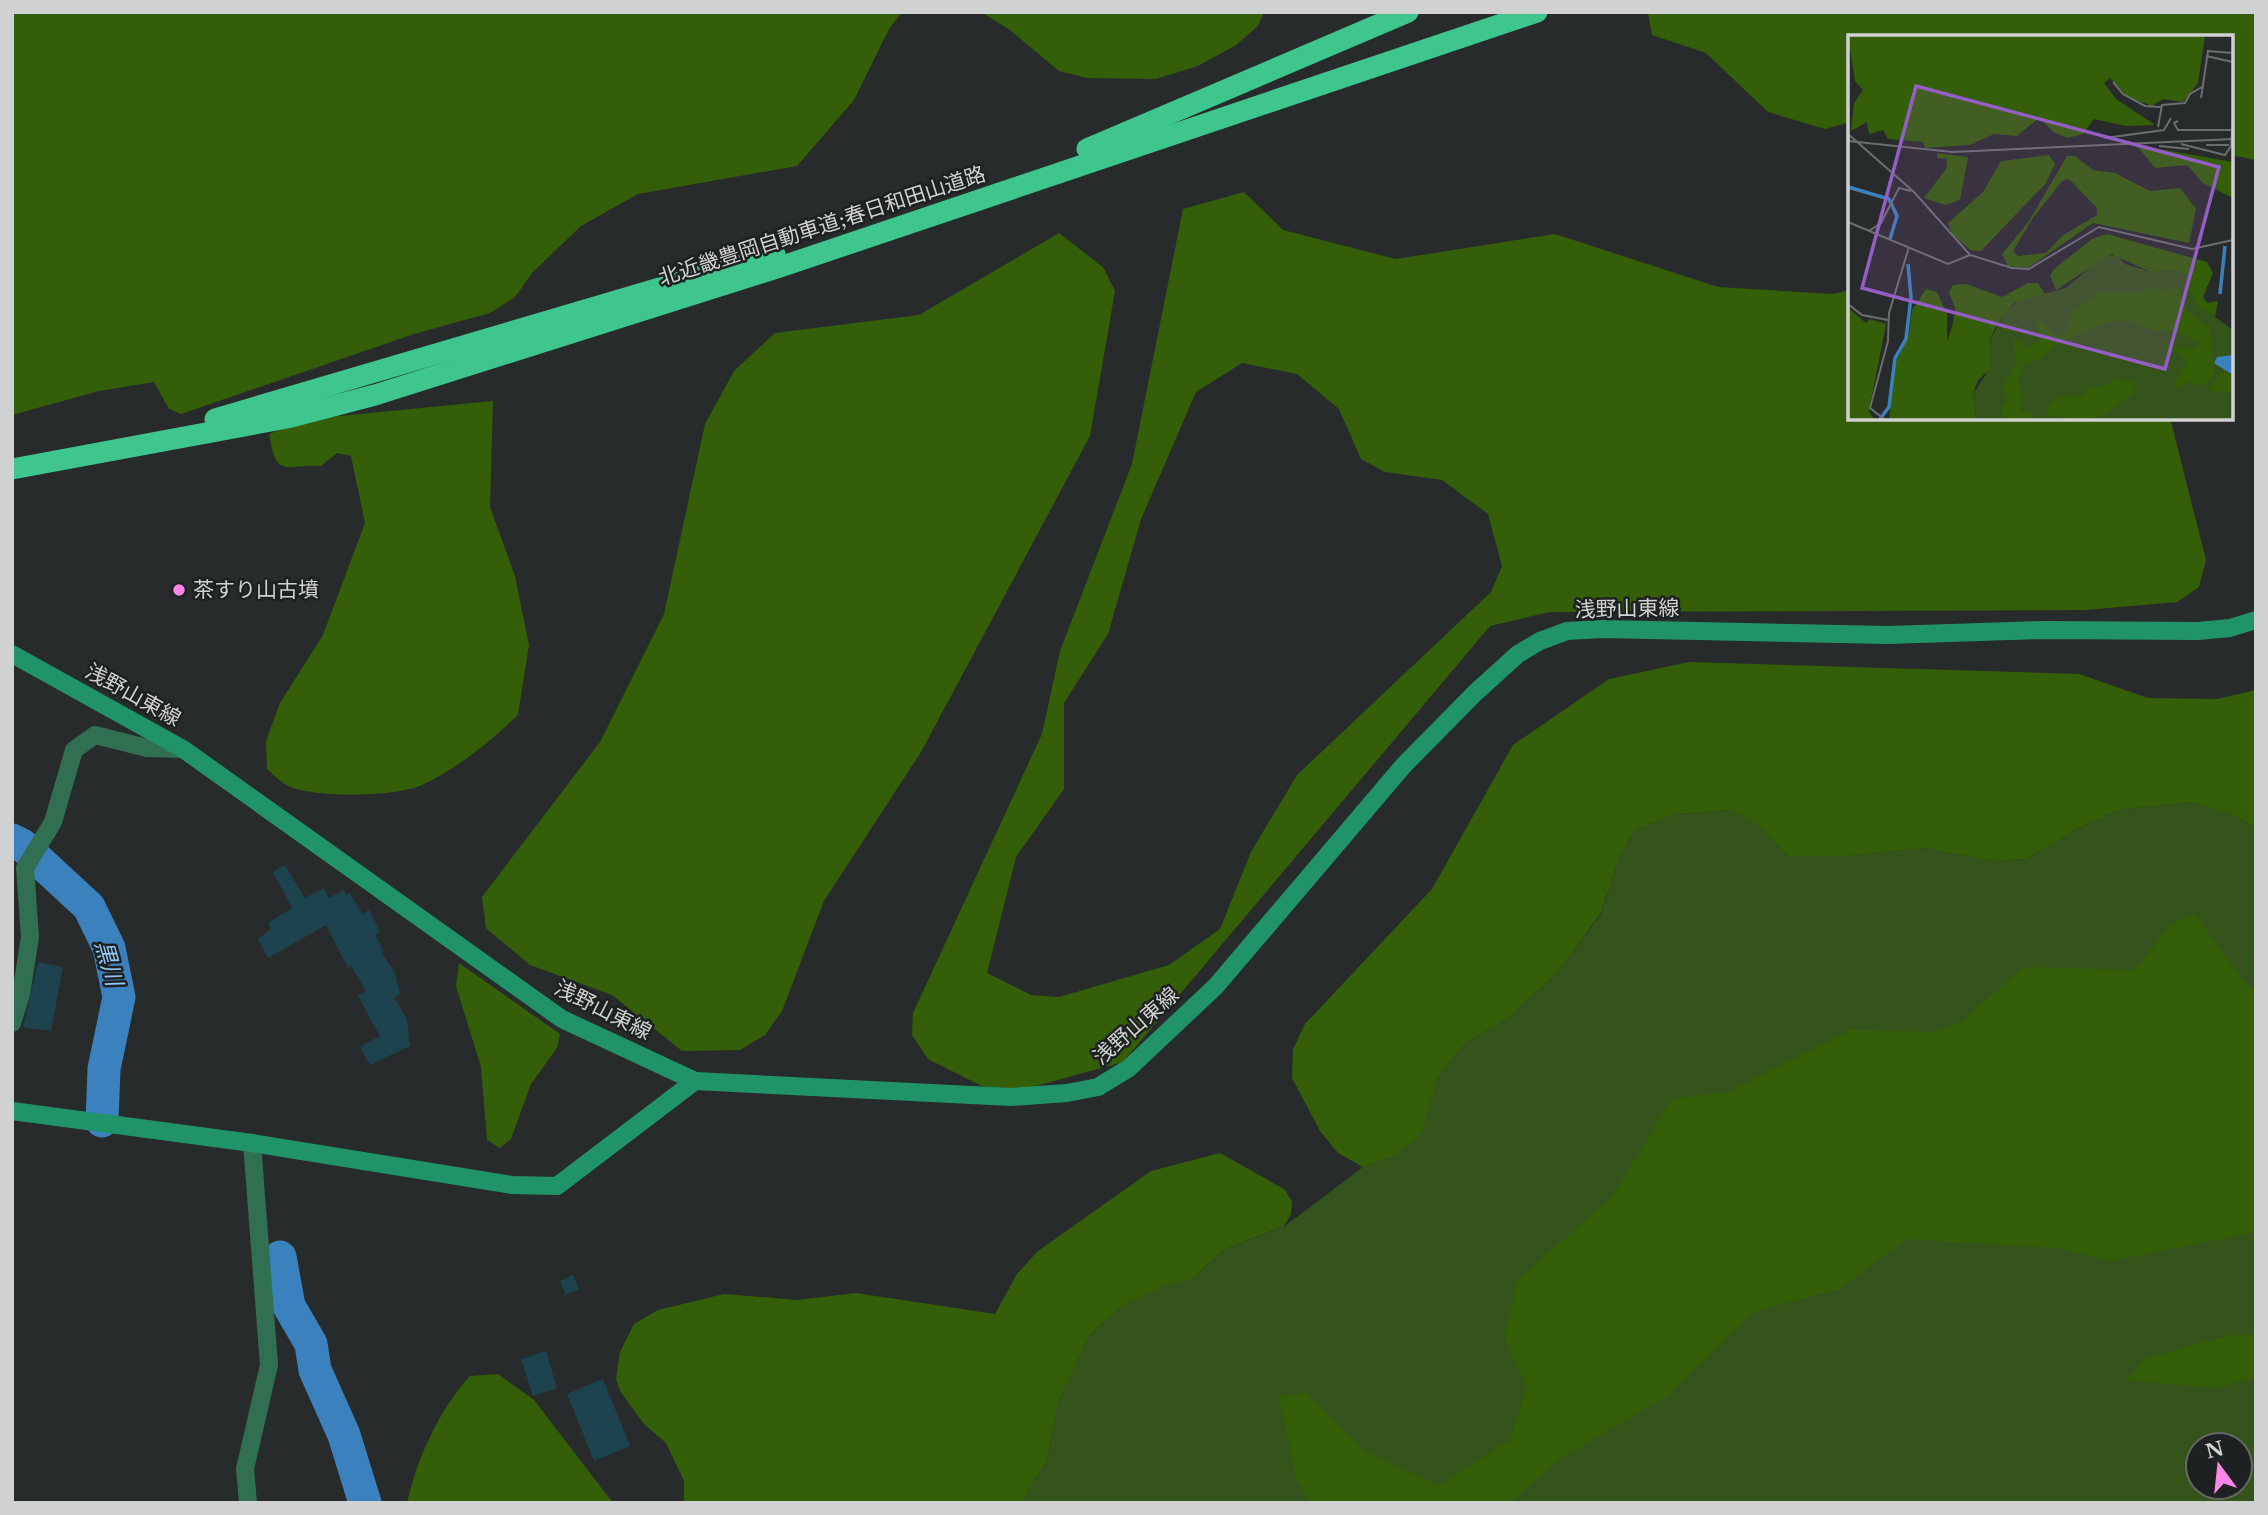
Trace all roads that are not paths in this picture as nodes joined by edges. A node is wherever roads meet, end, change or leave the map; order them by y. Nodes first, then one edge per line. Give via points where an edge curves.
1 (1408, 12) edge
2 (1497, 12) edge
3 (1537, 12) edge
4 (1087, 149) junction
5 (112, 450) junction
6 (12, 469) edge
7 (2256, 620) edge
8 (12, 654) edge
9 (183, 749) junction
10 (12, 1023) edge
11 (695, 1081) junction
12 (12, 1111) edge
13 (252, 1143) junction
14 (248, 1503) edge

1 - 4 highway
2 - 4 highway, 北近畿豊岡自動車道;春日和田山道路
3 - 5 highway, 北近畿豊岡自動車道;春日和田山道路 via 780,267 376,396 287,418
4 - 5 highway, 北近畿豊岡自動車道;春日和田山道路 via 776,254
5 - 6 highway, 北近畿豊岡自動車道;春日和田山道路
7 - 11 main road, 浅野山東線 via 2198,631 1888,635 1567,631 1518,654 1475,693 1404,765 1216,986 1112,1080 1067,1093 1011,1097
8 - 9 main road, 浅野山東線
9 - 10 street via 147,748 95,735 74,750 52,822 25,867 30,937
9 - 11 main road, 浅野山東線 via 562,1019
11 - 13 main road via 557,1186 512,1185
12 - 13 main road
13 - 14 street via 269,1365 245,1469

